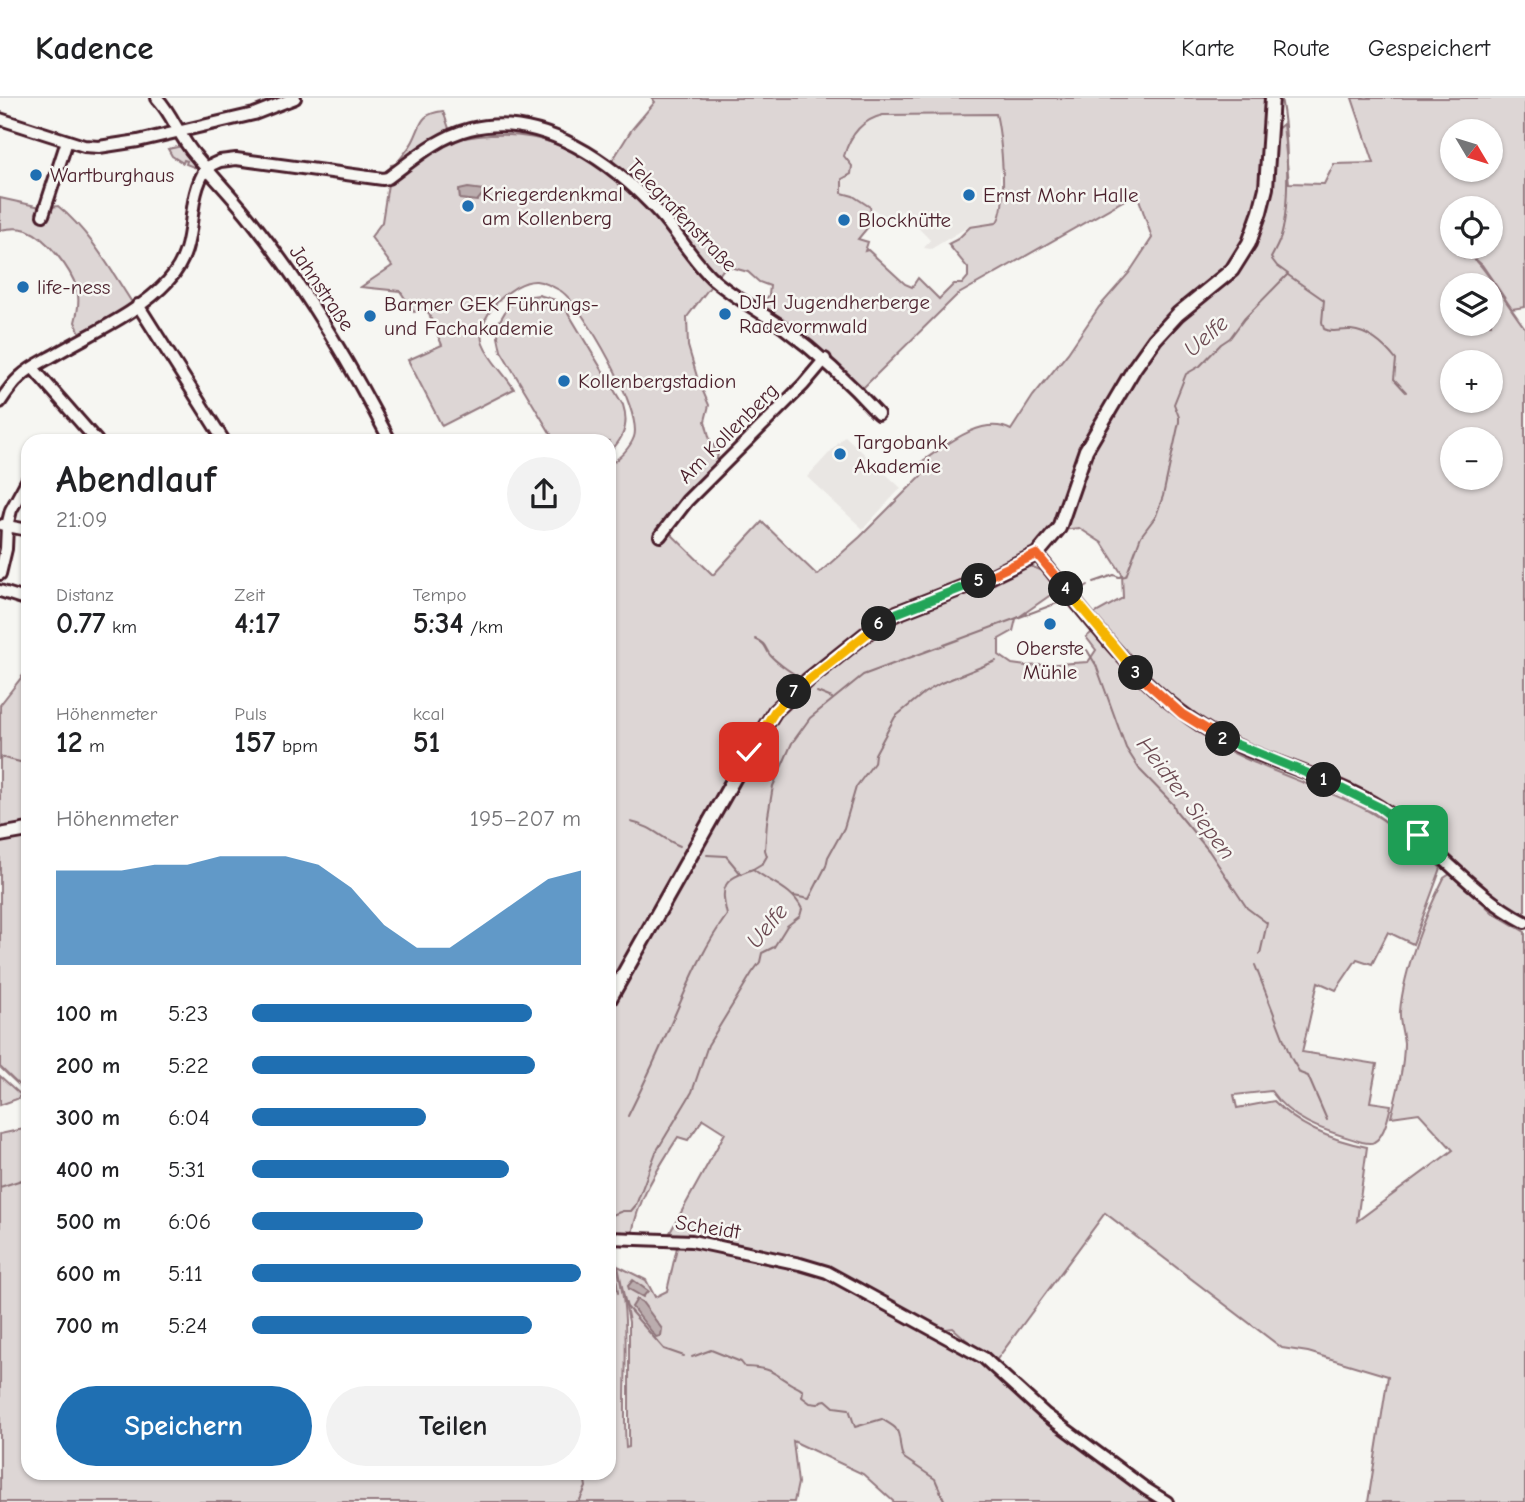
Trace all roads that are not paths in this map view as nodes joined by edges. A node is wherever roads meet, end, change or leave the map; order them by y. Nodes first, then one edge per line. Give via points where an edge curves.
1 (157, 98) edge
2 (295, 98) edge
3 (1272, 98) edge
4 (0, 119) edge
5 (177, 132) junction
6 (67, 141) junction
7 (207, 167) junction
8 (43, 215) dead end
9 (138, 305) junction
10 (825, 359) junction
11 (33, 368) junction
12 (0, 402) edge
13 (878, 415) dead end
14 (91, 434) edge
15 (220, 434) edge
16 (386, 434) edge
17 (21, 492) edge
18 (3, 525) edge
19 (21, 529) edge
20 (660, 536) dead end
21 (1037, 554) junction
22 (0, 574) edge
23 (0, 591) edge
24 (21, 598) edge
25 (21, 831) edge
26 (0, 835) edge
27 (1525, 922) edge
28 (616, 988) edge
29 (616, 1238) edge
30 (1167, 1502) edge

1 - 5 street via 170,112
2 - 5 street via 254,114
3 - 21 main road via 1266,188 1249,243 1232,270 1171,321 1135,367 1086,450 1059,528
4 - 6 street
5 - 6 street via 106,147
5 - 7 street
6 - 8 street
7 - 9 street via 194,196 185,255 169,280
7 - 10 street, Telegrafenstraße via 236,159 383,179 431,146 469,129 502,126 542,133 581,149 622,177 658,211 716,281
7 - 16 street, Jahnstraße via 314,307
9 - 11 street
9 - 15 street
10 - 13 street, Telegrafenstraße
10 - 20 street, Am Kollenberg
11 - 12 street via 22,374
11 - 14 street
17 - 18 street
18 - 19 street
18 - 22 street via 6,549
21 - 27 street via 1131,667 1182,714 1242,748 1379,807 1418,835 1478,892
21 - 28 main road via 897,613 848,647 775,711
23 - 24 street
25 - 26 main road
29 - 30 street, Scheidt via 692,1241 800,1264 846,1282 984,1358 1045,1414

